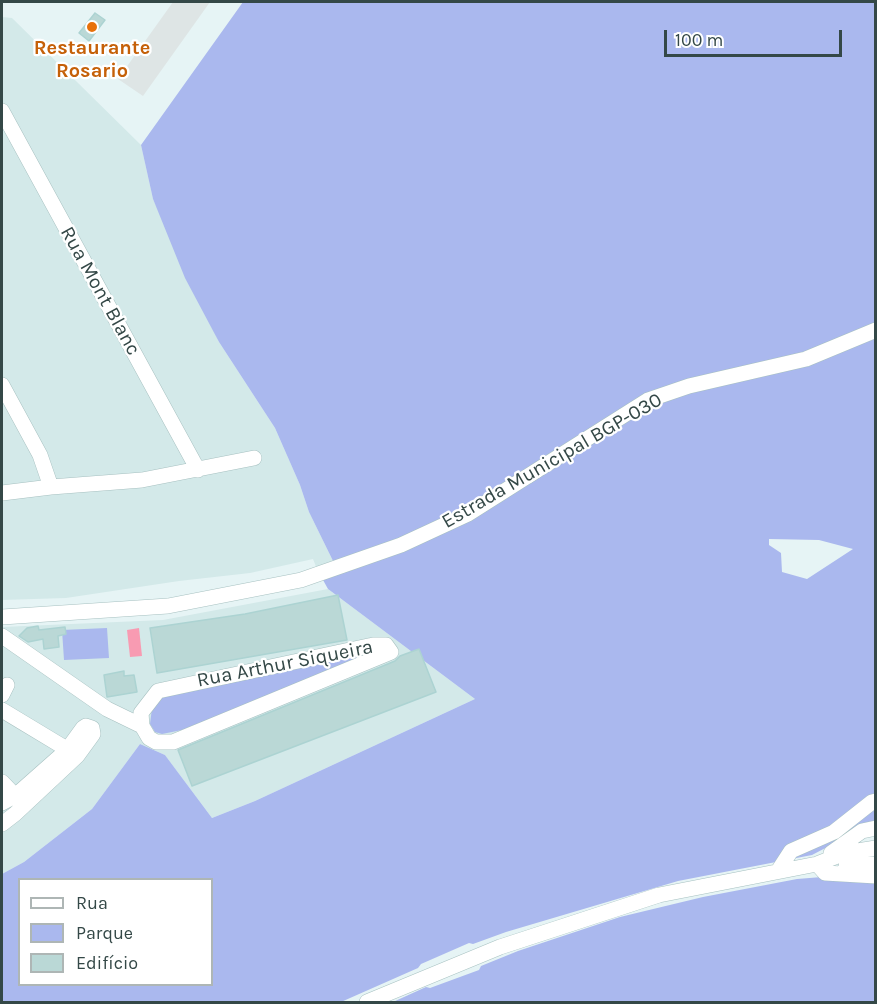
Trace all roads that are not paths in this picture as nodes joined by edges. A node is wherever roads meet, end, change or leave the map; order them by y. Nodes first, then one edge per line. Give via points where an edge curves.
1 (2, 111) edge
2 (876, 330) edge
3 (2, 385) edge
4 (254, 458) dead end
5 (198, 470) junction
6 (51, 486) junction
7 (2, 493) edge
8 (2, 617) edge
9 (2, 636) edge
10 (2, 710) edge
11 (142, 726) junction
12 (2, 782) edge
13 (876, 801) edge
14 (13, 802) edge
15 (2, 824) edge
16 (876, 828) edge
17 (848, 846) junction
18 (876, 848) edge
19 (817, 864) junction
20 (876, 864) edge
21 (841, 867) junction
22 (778, 871) junction
23 (876, 876) edge
24 (367, 1002) edge

1 - 5 street, Rua Mont Blanc
2 - 8 street, Estrada Municipal BGP-030 via 806,359 689,386 648,400 468,514 401,545 301,580 168,606
3 - 6 street via 40,455
4 - 5 street
5 - 6 street via 142,480
6 - 7 street
9 - 11 street, Rua Arthur Siqueira via 107,709
10 - 14 street via 72,753
11 - 11 street, Rua Arthur Siqueira via 156,742 173,742 391,652 386,645 373,645 158,691 141,713
12 - 14 street
13 - 22 street via 834,832 791,851
14 - 15 street
16 - 17 street via 862,831
17 - 18 street
17 - 19 street
17 - 21 street via 848,861
19 - 21 street
19 - 22 street
19 - 23 street via 825,873
20 - 21 street
22 - 24 street via 659,895 557,927

